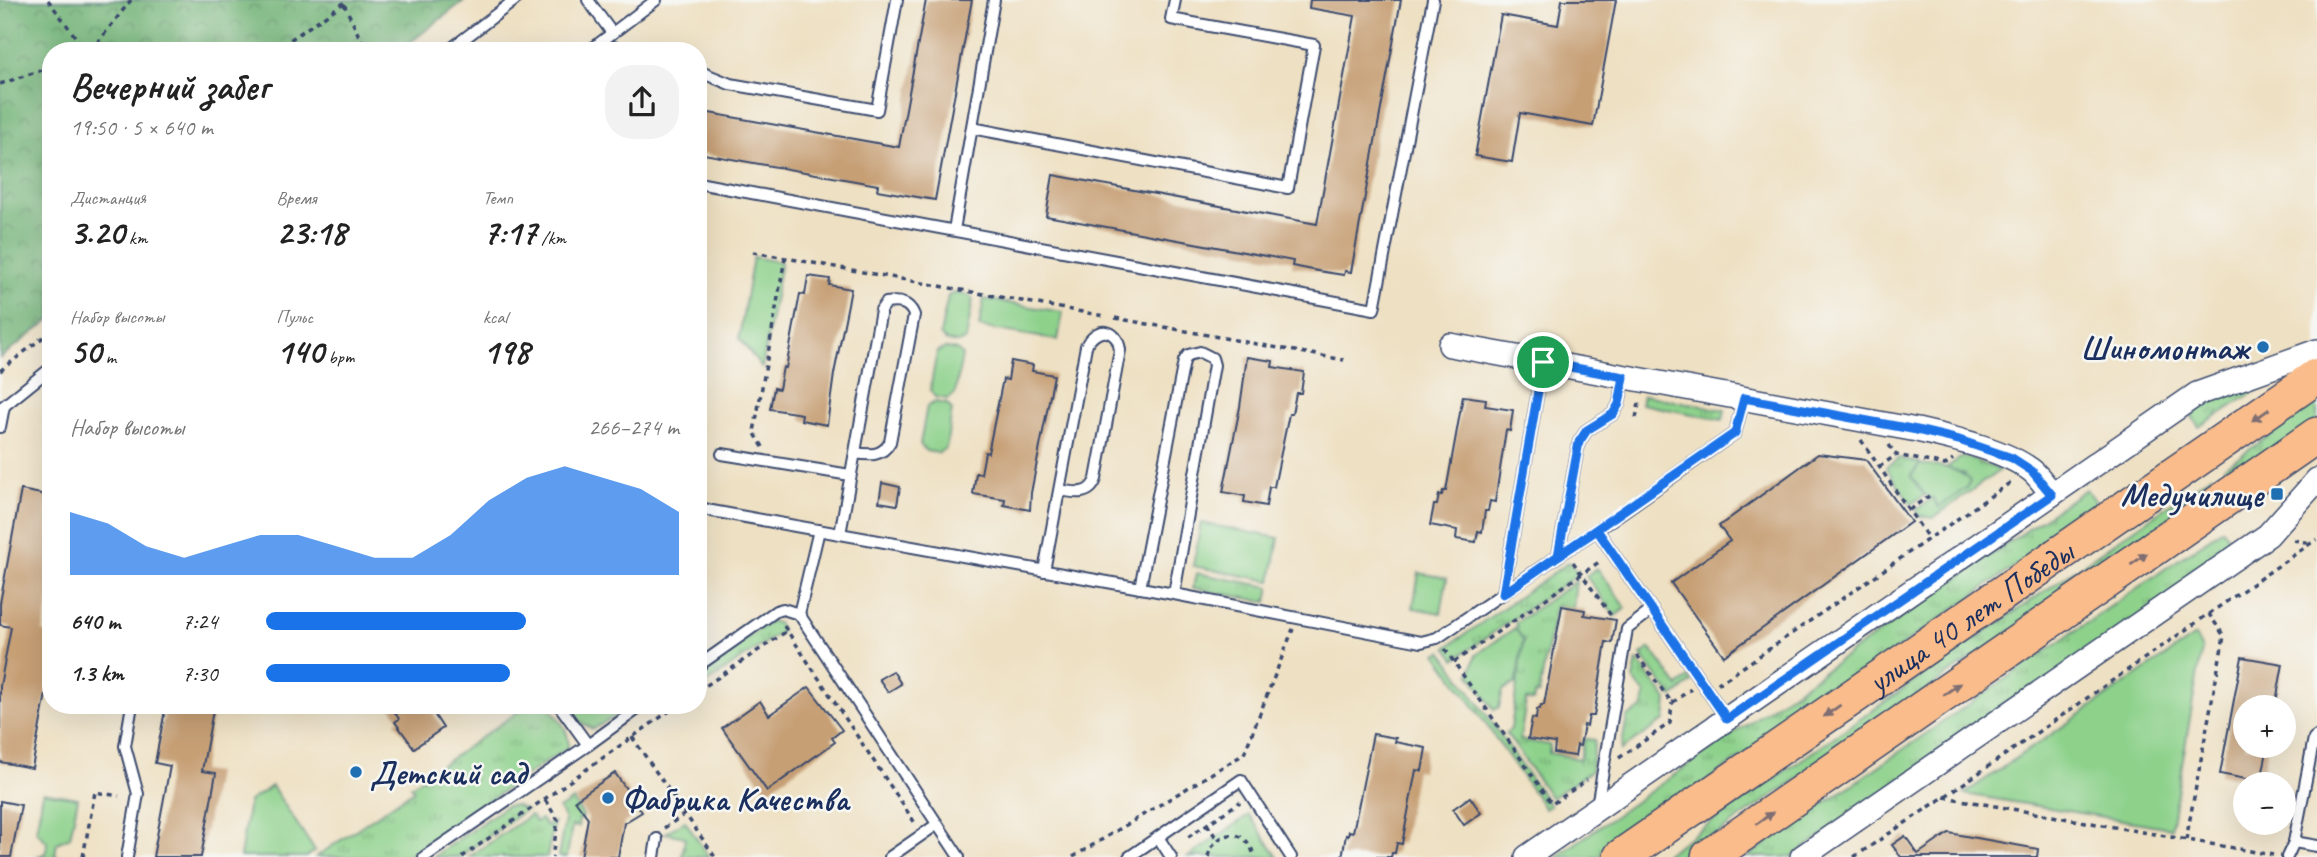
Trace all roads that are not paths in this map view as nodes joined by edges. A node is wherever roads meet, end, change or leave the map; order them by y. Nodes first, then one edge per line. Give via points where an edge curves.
1 (515, 0) edge
2 (588, 0) edge
3 (656, 0) edge
4 (897, 0) edge
5 (994, 0) edge
6 (1175, 0) edge
7 (1433, 0) edge
8 (612, 33) junction
9 (460, 42) edge
10 (601, 42) edge
11 (707, 75) edge
12 (972, 128) junction
13 (707, 185) edge
14 (954, 230) junction
15 (1450, 345) dead end
16 (2317, 351) edge
17 (1543, 362) junction
18 (42, 375) edge
19 (2317, 376) edge
20 (1632, 384) junction
21 (1744, 398) junction
22 (2, 408) edge
23 (0, 427) edge
24 (2317, 435) edge
25 (855, 453) junction
26 (722, 454) dead end
27 (850, 475) junction
28 (2317, 480) edge
29 (1060, 490) junction
30 (2052, 495) junction
31 (707, 510) edge
32 (819, 530) junction
33 (1597, 530) junction
34 (840, 534) junction
35 (1558, 556) junction
36 (1044, 571) junction
37 (1140, 588) junction
38 (1174, 594) junction
39 (1503, 594) junction
40 (1652, 610) junction
41 (799, 614) junction
42 (707, 660) edge
43 (130, 714) edge
44 (566, 714) edge
45 (630, 714) edge
46 (1727, 719) junction
47 (2317, 736) edge
48 (588, 745) junction
49 (1597, 809) junction
50 (936, 825) junction
51 (1158, 837) junction
52 (657, 839) road end
53 (2294, 842) junction
54 (2317, 846) edge
55 (1169, 854) edge
56 (1804, 856) edge
57 (127, 857) edge
58 (424, 857) edge
59 (654, 857) edge
60 (890, 857) edge
61 (958, 857) edge
62 (1129, 857) edge
63 (1291, 857) edge
64 (1527, 857) edge
65 (1621, 857) edge
66 (1709, 857) edge
67 (2287, 857) edge

1 - 9 lane
2 - 8 lane
3 - 8 lane
4 - 11 lane via 877,110 730,84
5 - 12 lane
6 - 12 lane via 1171,19 1314,45 1288,188
7 - 14 lane via 1374,309
8 - 10 lane
12 - 14 lane
13 - 14 lane
15 - 17 street
16 - 30 street via 2197,394
17 - 20 street
17 - 39 lane
18 - 22 lane
19 -> 65 main road, улица 40 лет Победы
20 - 21 street
20 - 35 lane via 1613,414 1587,430 1579,442
21 - 30 street via 1959,440 2012,458 2032,471
21 - 33 lane via 1735,433
22 - 23 lane
66 -> 24 main road, улица 40 лет Победы
25 - 25 lane via 881,310 886,303 905,303 914,315 890,442 878,454
25 - 27 lane
26 - 27 lane
27 - 34 lane
28 - 56 street via 2268,535
29 - 29 lane via 1086,346 1091,336 1107,332 1119,340 1120,350 1096,479 1093,486 1077,494
29 - 36 lane
30 - 46 street
31 - 32 lane
32 - 34 lane
32 - 41 lane
33 - 35 lane
33 - 40 lane
34 - 36 lane
35 - 39 lane
36 - 37 lane
37 - 38 lane
37 - 38 lane via 1184,361 1200,352 1212,358 1214,365
38 - 39 lane via 1421,642 1437,638
40 - 46 lane
40 - 49 lane via 1627,629
41 - 42 lane via 776,611
41 - 50 lane
43 - 57 lane via 125,746 138,794
44 - 48 lane
45 - 48 lane
46 - 49 street
47 - 53 lane
48 - 58 lane
49 - 64 street
50 - 60 lane
50 - 61 lane
51 - 55 lane
51 - 62 lane
51 - 63 lane via 1241,780
52 - 59 lane
53 - 54 lane
53 - 67 lane

